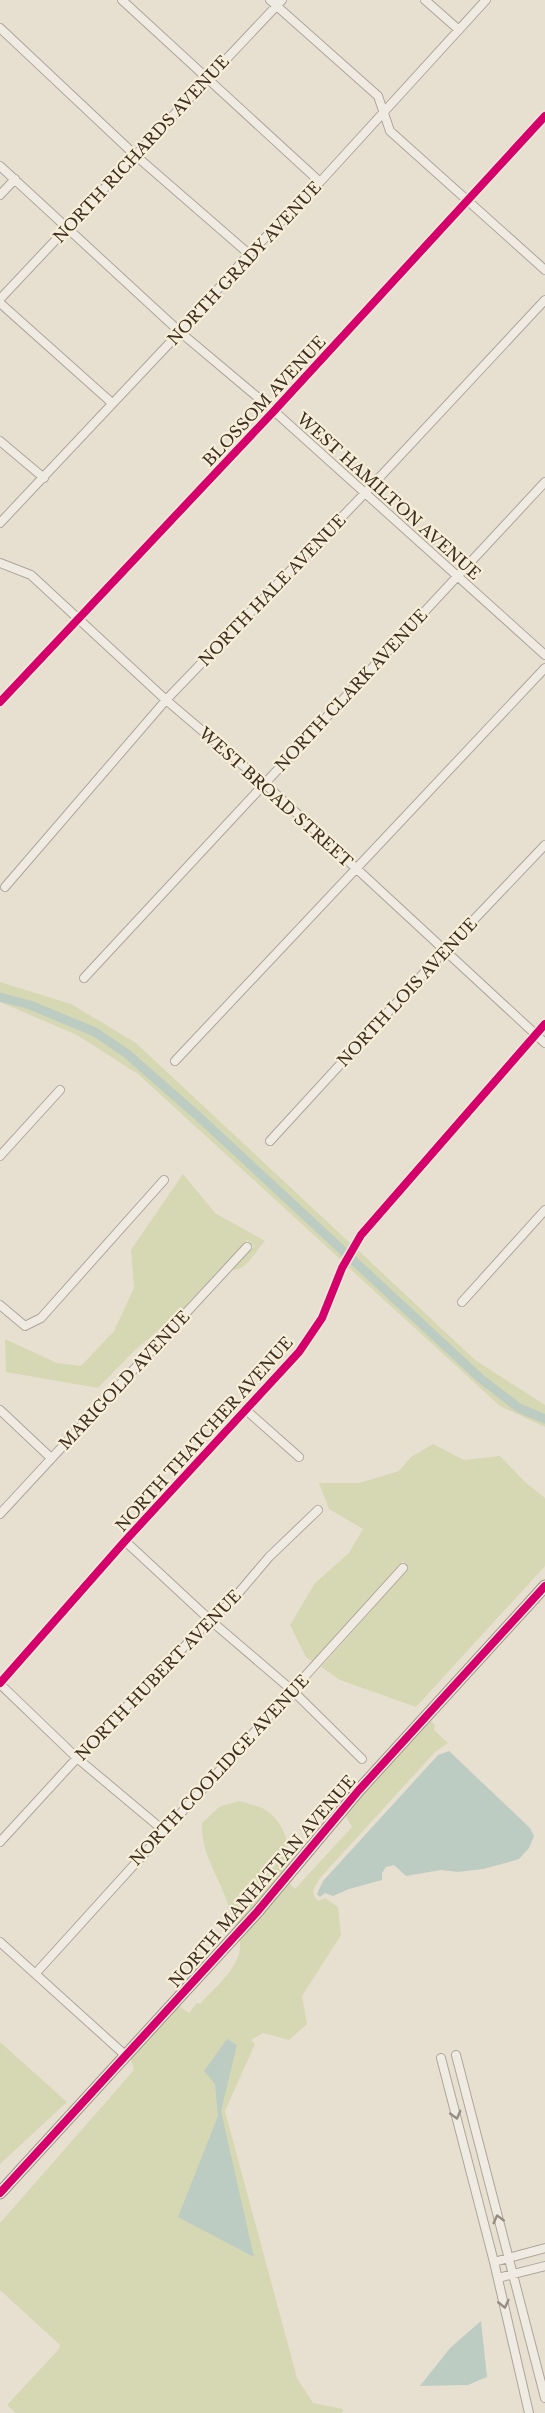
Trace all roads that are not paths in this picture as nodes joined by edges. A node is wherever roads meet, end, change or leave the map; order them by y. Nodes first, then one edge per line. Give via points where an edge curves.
1 (122, 0) edge
2 (425, 0) edge
3 (486, 0) edge
4 (276, 2) edge
5 (0, 28) edge
6 (459, 30) junction
7 (208, 78) junction
8 (383, 113) junction
9 (545, 116) edge
10 (135, 155) junction
11 (0, 166) edge
12 (15, 179) junction
13 (320, 182) junction
14 (0, 195) edge
15 (469, 200) junction
16 (66, 228) junction
17 (249, 254) junction
18 (545, 270) edge
19 (545, 300) edge
20 (0, 301) edge
21 (180, 332) junction
22 (112, 402) junction
23 (274, 411) junction
24 (0, 441) edge
25 (44, 478) junction
26 (545, 482) edge
27 (365, 493) junction
28 (0, 523) edge
29 (0, 563) edge
30 (457, 576) junction
31 (78, 617) junction
32 (545, 655) edge
33 (545, 668) edge
34 (166, 700) junction
35 (0, 702) edge
36 (265, 784) junction
37 (545, 845) edge
38 (356, 867) junction
39 (5, 887) dead end
40 (445, 950) junction
41 (84, 978) dead end
42 (545, 1024) edge
43 (536, 1034) junction
44 (545, 1043) edge
45 (175, 1061) dead end
46 (60, 1090) dead end
47 (270, 1141) dead end
48 (0, 1156) edge
49 (164, 1180) dead end
50 (545, 1210) edge
51 (247, 1247) dead end
52 (462, 1302) dead end
53 (0, 1305) edge
54 (0, 1410) edge
55 (246, 1410) junction
56 (299, 1457) dead end
57 (51, 1458) junction
58 (318, 1510) dead end
59 (0, 1514) edge
60 (125, 1541) junction
61 (403, 1568) dead end
62 (545, 1586) edge
63 (210, 1620) junction
64 (0, 1684) edge
65 (293, 1691) junction
66 (77, 1758) junction
67 (362, 1759) dead end
68 (163, 1830) junction
69 (0, 1842) edge
70 (0, 1942) edge
71 (36, 1973) junction
72 (125, 2055) junction
73 (456, 2055) dead end
74 (441, 2058) dead end
75 (0, 2193) edge
76 (545, 2248) edge
77 (508, 2256) junction
78 (494, 2262) junction
79 (545, 2266) edge
80 (513, 2274) junction
81 (498, 2278) junction
82 (545, 2398) edge
83 (529, 2413) edge

1 - 7 street
2 - 6 street
3 - 6 street, NORTH GRADY AVENUE
4 - 7 street, NORTH RICHARDS AVENUE
4 - 8 street via 378,96
5 - 10 street
6 - 8 street, NORTH GRADY AVENUE
7 - 10 street, NORTH RICHARDS AVENUE
7 - 13 street
8 - 13 street, NORTH GRADY AVENUE
8 - 15 street via 390,131
9 - 15 street, BLOSSOM AVENUE
10 - 16 street, NORTH RICHARDS AVENUE
10 - 17 street
11 - 12 street, WEST HAMILTON AVENUE
12 - 14 street
12 - 16 street, WEST HAMILTON AVENUE
13 - 17 street, NORTH GRADY AVENUE
15 - 18 street
15 - 23 street, BLOSSOM AVENUE
16 - 20 street, NORTH RICHARDS AVENUE
16 - 21 street, WEST HAMILTON AVENUE
17 - 21 street, NORTH GRADY AVENUE
19 - 27 street, NORTH HALE AVENUE
20 - 22 street
21 - 22 street, NORTH GRADY AVENUE
21 - 23 street, WEST HAMILTON AVENUE
22 - 25 street, NORTH GRADY AVENUE
23 - 27 street, WEST HAMILTON AVENUE
23 - 31 street, BLOSSOM AVENUE
24 - 25 street
25 - 28 street, NORTH GRADY AVENUE
26 - 30 street, NORTH CLARK AVENUE
27 - 30 street, WEST HAMILTON AVENUE
27 - 34 street, NORTH HALE AVENUE
29 - 31 street, WEST BROAD STREET via 31,575
30 - 32 street, WEST HAMILTON AVENUE
30 - 36 street, NORTH CLARK AVENUE
31 - 34 street, WEST BROAD STREET
31 - 35 street, BLOSSOM AVENUE
33 - 38 street
34 - 36 street, WEST BROAD STREET
34 - 39 street, NORTH HALE AVENUE
36 - 38 street, WEST BROAD STREET
36 - 41 street, NORTH CLARK AVENUE
37 - 40 street, NORTH LOIS AVENUE
38 - 40 street, WEST BROAD STREET
38 - 45 street
40 - 43 street, WEST BROAD STREET
40 - 47 street, NORTH LOIS AVENUE
42 - 43 street, NORTH THATCHER AVENUE
43 - 44 street, WEST BROAD STREET
43 - 55 street, NORTH THATCHER AVENUE via 376,1218 351,1252 322,1318 299,1352
46 - 48 street
49 - 53 street via 41,1318 25,1326
50 - 52 street
51 - 57 street, MARIGOLD AVENUE
54 - 57 street
55 - 56 street
55 - 60 street, NORTH THATCHER AVENUE
57 - 59 street, MARIGOLD AVENUE
58 - 63 street, NORTH HUBERT AVENUE
60 - 63 street
60 - 64 street, NORTH THATCHER AVENUE
61 - 65 street, NORTH COOLIDGE AVENUE
62 - 72 street, NORTH MANHATTAN AVENUE
63 - 65 street
63 - 66 street, NORTH HUBERT AVENUE
64 - 66 street
65 - 67 street
65 - 68 street, NORTH COOLIDGE AVENUE
66 - 68 street
66 - 69 street, NORTH HUBERT AVENUE
68 - 71 street, NORTH COOLIDGE AVENUE
70 - 71 street
71 - 72 street
72 - 75 street, NORTH MANHATTAN AVENUE
77 -> 73 street
74 -> 78 street
76 - 77 street
77 - 78 street
77 - 80 street
78 - 81 street
79 - 80 street
80 - 81 street
80 - 82 street
81 -> 83 street

